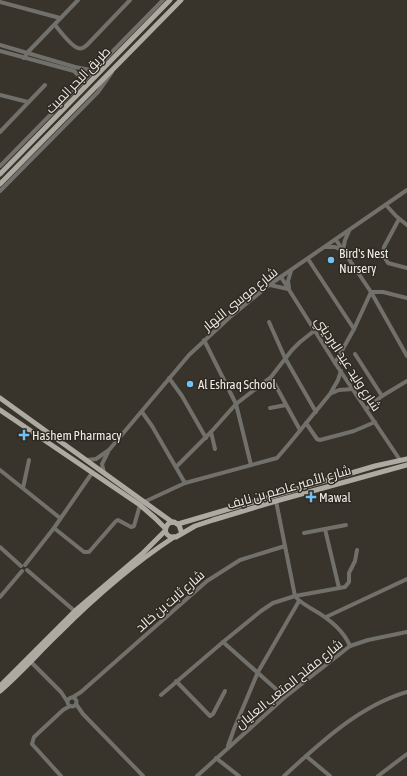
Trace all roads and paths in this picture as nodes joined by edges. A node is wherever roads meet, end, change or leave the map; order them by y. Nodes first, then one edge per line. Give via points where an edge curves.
1 (78, 0) edge
2 (130, 0) edge
3 (164, 0) edge
4 (170, 0) edge
5 (181, 0) edge
6 (0, 2) edge
7 (60, 18) junction
8 (55, 25) junction
9 (0, 45) edge
10 (0, 52) edge
11 (28, 52) junction
12 (24, 58) junction
13 (115, 66) junction
14 (97, 67) junction
15 (45, 85) dead end
16 (81, 85) junction
17 (0, 95) edge
18 (28, 102) junction
19 (0, 132) edge
20 (0, 166) edge
21 (0, 174) edge
22 (0, 184) edge
23 (407, 190) edge
24 (0, 191) edge
25 (386, 205) junction
26 (399, 219) junction
27 (407, 225) edge
28 (350, 230) junction
29 (336, 240) junction
30 (326, 247) junction
31 (344, 251) junction
32 (308, 259) junction
33 (407, 268) edge
34 (291, 270) junction
35 (281, 277) junction
36 (269, 285) junction
37 (289, 290) junction
38 (370, 292) junction
39 (407, 298) edge
40 (269, 322) dead end
41 (354, 329) junction
42 (314, 331) junction
43 (204, 340) junction
44 (355, 354) dead end
45 (407, 356) edge
46 (285, 358) junction
47 (335, 363) junction
48 (340, 371) junction
49 (271, 377) junction
50 (169, 378) junction
51 (407, 381) edge
52 (353, 389) junction
53 (330, 394) junction
54 (382, 396) junction
55 (0, 398) edge
56 (236, 404) junction
57 (286, 405) junction
58 (270, 408) dead end
59 (366, 409) junction
60 (0, 410) edge
61 (142, 412) junction
62 (316, 412) junction
63 (375, 422) junction
64 (306, 423) junction
65 (300, 430) junction
66 (211, 432) junction
67 (206, 438) junction
68 (214, 449) dead end
69 (109, 450) junction
70 (407, 459) edge
71 (29, 460) dead end
72 (85, 460) junction
73 (400, 460) junction
74 (251, 465) junction
75 (407, 465) edge
76 (176, 467) junction
77 (0, 470) edge
78 (92, 473) junction
79 (105, 474) junction
80 (185, 483) junction
81 (23, 488) junction
82 (276, 501) junction
83 (142, 503) junction
84 (60, 518) junction
85 (172, 522) junction
86 (178, 524) junction
87 (346, 525) dead end
88 (54, 528) junction
89 (324, 529) junction
90 (165, 530) junction
91 (304, 533) dead end
92 (178, 534) junction
93 (285, 546) junction
94 (0, 547) edge
95 (357, 550) dead end
96 (24, 568) junction
97 (407, 579) edge
98 (338, 588) junction
99 (295, 596) junction
100 (0, 597) edge
101 (299, 601) junction
102 (76, 612) junction
103 (326, 617) junction
104 (407, 632) edge
105 (223, 642) junction
106 (350, 646) junction
107 (29, 660) junction
108 (258, 672) junction
109 (176, 681) junction
110 (0, 686) edge
111 (225, 690) dead end
112 (0, 691) edge
113 (407, 692) edge
114 (161, 695) dead end
115 (285, 697) junction
116 (72, 702) junction
117 (228, 747) junction
118 (306, 756) junction
119 (406, 756) edge
120 (216, 758) junction
121 (140, 775) edge
122 (61, 776) edge
123 (197, 776) edge
124 (239, 776) edge
125 (284, 776) edge
126 (330, 776) edge
127 (378, 776) edge

1 - 7 street
2 - 8 street via 82,48 78,48
3 - 14 street, طريق البحر الميت
4 - 21 main road, طريق البحر الميت
5 - 13 main road
6 - 7 street
7 - 8 street
8 - 11 street
9 - 11 street
10 - 12 street
11 - 12 street
11 - 14 street via 75,67 90,70
12 - 16 street via 74,71 80,77
13 - 22 main road
13 - 24 street via 98,92
14 - 16 street, طريق البحر الميت
15 - 18 street
16 - 20 street, طريق البحر الميت
17 - 18 street
18 - 19 street
23 - 25 street, شارع موسى النهار
25 - 26 street
25 - 28 street, شارع موسى النهار
26 - 27 street
26 - 33 street via 384,247 383,255 388,263
28 - 29 street, شارع موسى النهار
28 - 31 street via 345,240
29 - 30 street, شارع موسى النهار
29 - 31 street
30 - 31 street via 338,247
30 - 32 street, شارع موسى النهار
31 - 38 street
32 - 34 street, شارع موسى النهار
32 - 41 street
34 - 35 street, شارع موسى النهار
34 - 37 street
35 - 36 street, شارع موسى النهار
35 - 37 street, شارع وليد عيد البرديني
36 - 37 street
36 - 43 street, شارع موسى النهار
37 - 42 street, شارع وليد عيد البرديني
38 - 39 street
38 - 41 street
38 - 45 street
40 - 46 street
41 - 47 street
42 - 46 street
42 - 47 street, شارع وليد عيد البرديني
43 - 50 street, شارع موسى النهار
43 - 56 street
44 - 54 street
46 - 49 street
46 - 62 street
47 - 48 street, شارع وليد عيد البرديني
48 - 52 street, شارع وليد عيد البرديني
48 - 53 street
49 - 56 street
49 - 57 street
50 - 61 street, شارع موسى النهار
50 - 67 street
51 - 54 street
52 - 53 street
52 - 59 street, شارع وليد عيد البرديني
53 - 62 street
54 - 59 street
55 - 72 main road
56 - 66 street
56 - 74 street
57 - 58 street
57 - 65 street
59 - 63 street, شارع وليد عيد البرديني
60 - 78 main road
61 - 69 street, شارع موسى النهار
61 - 76 street
62 - 64 street
63 - 64 street via 354,431 320,440
63 - 73 street, شارع وليد عيد البرديني
64 - 65 street
65 - 74 street via 277,458
66 - 67 street
66 - 68 street
67 - 76 street
69 - 72 street, شارع موسى النهار via 96,459
69 - 79 street, شارع موسى النهار via 102,464
70 - 73 main road, شارع الأمير عاصم بن نايف
71 - 81 street
72 - 79 main road
73 - 86 main road, شارع الأمير عاصم بن نايف
74 - 80 street
75 - 82 main road, شارع الأمير عاصم بن نايف
76 - 80 street
77 - 81 street
78 - 83 main road
78 - 84 street
79 - 83 main road
80 - 83 street
81 - 84 street
82 - 92 main road, شارع الأمير عاصم بن نايف
82 - 93 street
83 - 85 main road
83 - 88 street via 134,526 130,527 116,521 89,552 84,552
83 - 90 main road
84 - 88 street
85 - 86 main road
85 - 90 main road
86 - 92 main road
87 - 89 street
88 - 96 street
89 - 91 street
89 - 98 street
90 - 92 main road via 169,536
90 - 102 main road, شارع الأمير عاصم بن نايف via 142,554
92 - 102 main road, شارع الأمير عاصم بن نايف
93 - 99 street
93 - 116 street, شارع ثابت بن خالد via 240,560 208,581 80,692
94 - 96 street
95 - 98 street via 349,572 348,584
96 - 100 street
96 - 102 street
97 - 103 street
98 - 99 street
99 - 101 street
99 - 105 street via 274,603 261,611
101 - 103 street
101 - 108 street
102 - 107 main road, شارع الأمير عاصم بن نايف
103 - 106 street via 347,639
104 - 106 street, شارع مفلح المتعب العليان
105 - 108 street
105 - 109 street
106 - 115 street, شارع مفلح المتعب العليان
107 - 110 main road, شارع الأمير عاصم بن نايف
107 - 112 main road, شارع الأمير عاصم بن نايف
107 - 116 street
108 - 115 street
108 - 117 street
109 - 111 street via 208,716 213,714
109 - 114 street
113 - 118 street via 359,714
115 - 117 street, شارع مفلح المتعب العليان
116 - 121 street
116 - 122 street via 32,741
117 - 120 street, شارع مفلح المتعب العليان
118 - 125 street
118 - 126 street
119 - 127 street
120 - 123 street, شارع مفلح المتعب العليان
120 - 124 street

